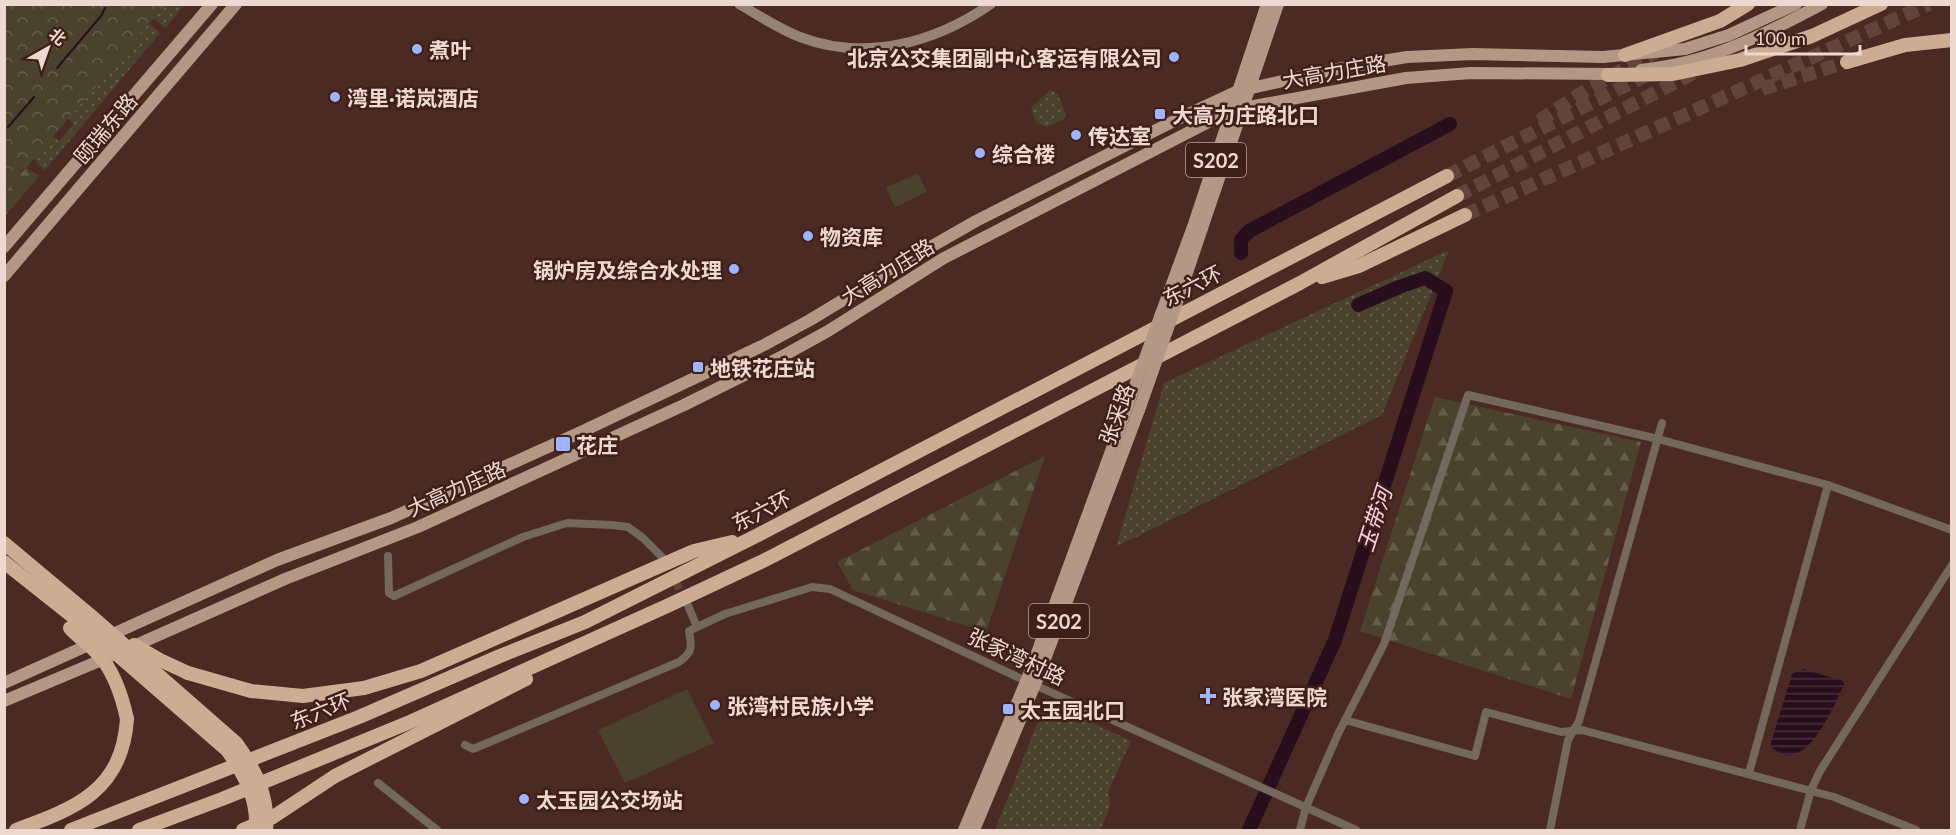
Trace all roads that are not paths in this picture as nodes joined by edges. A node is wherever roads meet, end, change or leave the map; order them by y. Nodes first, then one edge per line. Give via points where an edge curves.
1 (212, 4) edge
2 (236, 4) edge
3 (739, 4) edge
4 (991, 4) edge
5 (1267, 4) edge
6 (1278, 4) edge
7 (1748, 4) edge
8 (1796, 4) edge
9 (1822, 4) edge
10 (1881, 4) edge
11 (1952, 40) edge
12 (1626, 56) junction
13 (1847, 62) tunnel mouth
14 (1608, 75) junction
15 (1244, 89) junction
16 (1238, 108) junction
17 (1180, 118) junction
18 (1190, 133) junction
19 (1447, 176) tunnel mouth
20 (1457, 196) tunnel mouth
21 (1465, 215) tunnel mouth
22 (4, 247) edge
23 (4, 276) edge
24 (1300, 283) junction
25 (1662, 423) dead end
26 (1658, 439) junction
27 (1828, 485) junction
28 (1952, 530) edge
29 (754, 537) junction
30 (4, 543) edge
31 (388, 556) dead end
32 (662, 557) tunnel mouth
33 (4, 562) edge
34 (1952, 565) edge
35 (687, 603) tunnel mouth
36 (667, 606) junction
37 (80, 622) junction
38 (697, 627) junction
39 (4, 682) edge
40 (1031, 682) junction
41 (4, 701) edge
42 (1345, 720) junction
43 (1573, 731) junction
44 (465, 745) dead end
45 (1749, 773) junction
46 (378, 783) dead end
47 (1811, 790) junction
48 (1306, 807) junction
49 (16, 831) edge
50 (71, 831) edge
51 (139, 831) edge
52 (243, 831) edge
53 (256, 831) edge
54 (266, 831) edge
55 (437, 831) edge
56 (964, 831) edge
57 (974, 831) edge
58 (1300, 831) edge
59 (1356, 831) edge
60 (1550, 831) edge
61 (1800, 831) edge
62 (1916, 831) edge

1 - 22 main road, 颐瑞东路
2 - 23 main road, 颐瑞东路
3 - 4 street via 798,36 857,50 911,42 952,26
5 - 15 main road, 张采路 / S202
6 - 15 main road, 张采路 / S202
7 - 12 highway via 1720,21
8 - 12 main road, 大高力庄路 via 1729,35 1685,49
9 - 14 main road, 大高力庄路 via 1724,50 1684,63
10 - 14 highway via 1812,36 1740,60 1673,74
11 - 13 highway via 1905,45
12 - 15 main road, 大高力庄路 via 1407,57
14 - 16 main road, 大高力庄路 via 1471,74 1406,78
15 - 16 main road, 张采路 / S202
15 - 17 main road, 大高力庄路
16 - 18 main road, 大高力庄路
16 - 40 main road, 张采路 / S202, bridge
16 - 40 main road, 张采路 / S202, bridge via 1139,410
17 - 18 main road via 1190,120
17 - 39 main road, 大高力庄路 via 975,221 764,345 391,518 277,560
18 - 41 main road, 大高力庄路 via 944,258 828,331 684,405 418,527 285,579
19 - 29 highway, 东六环
20 - 24 highway
21 - 24 highway via 1359,266
24 - 36 highway via 765,560
25 - 26 street
26 - 27 street
26 - 42 street via 1468,395 1384,644
26 - 43 street
27 - 28 street
27 - 45 street
29 - 37 highway, bridge via 694,551 421,671 364,688 303,696 251,691 188,673
29 - 50 highway, 东六环 via 585,622
30 - 37 highway
31 - 32 street via 389,593 394,596 523,537 567,524 628,528
33 - 37 highway
34 - 47 street
35 - 38 street
36 - 51 highway via 410,722
36 - 52 highway via 335,776 273,817
37 - 49 highway, bridge via 110,669 123,700 126,737 118,761 88,799
37 - 53 highway, bridge via 227,750 254,799
37 - 54 highway, bridge via 236,743 261,787
38 - 40 street, 张家湾村路 via 725,614 812,587 830,589
38 - 44 street via 689,631 692,645 688,656 679,662 473,749
40 - 48 street, 张家湾村路
40 - 56 main road, 张采路 / S202
40 - 57 main road, 张采路 / S202
42 - 43 street via 1475,756 1486,712 1561,732
42 - 48 street
43 - 45 street via 1582,730
43 - 60 street
45 - 47 street
46 - 55 street
47 - 61 street
47 - 62 street
48 - 58 street
48 - 59 street, 张家湾村路

